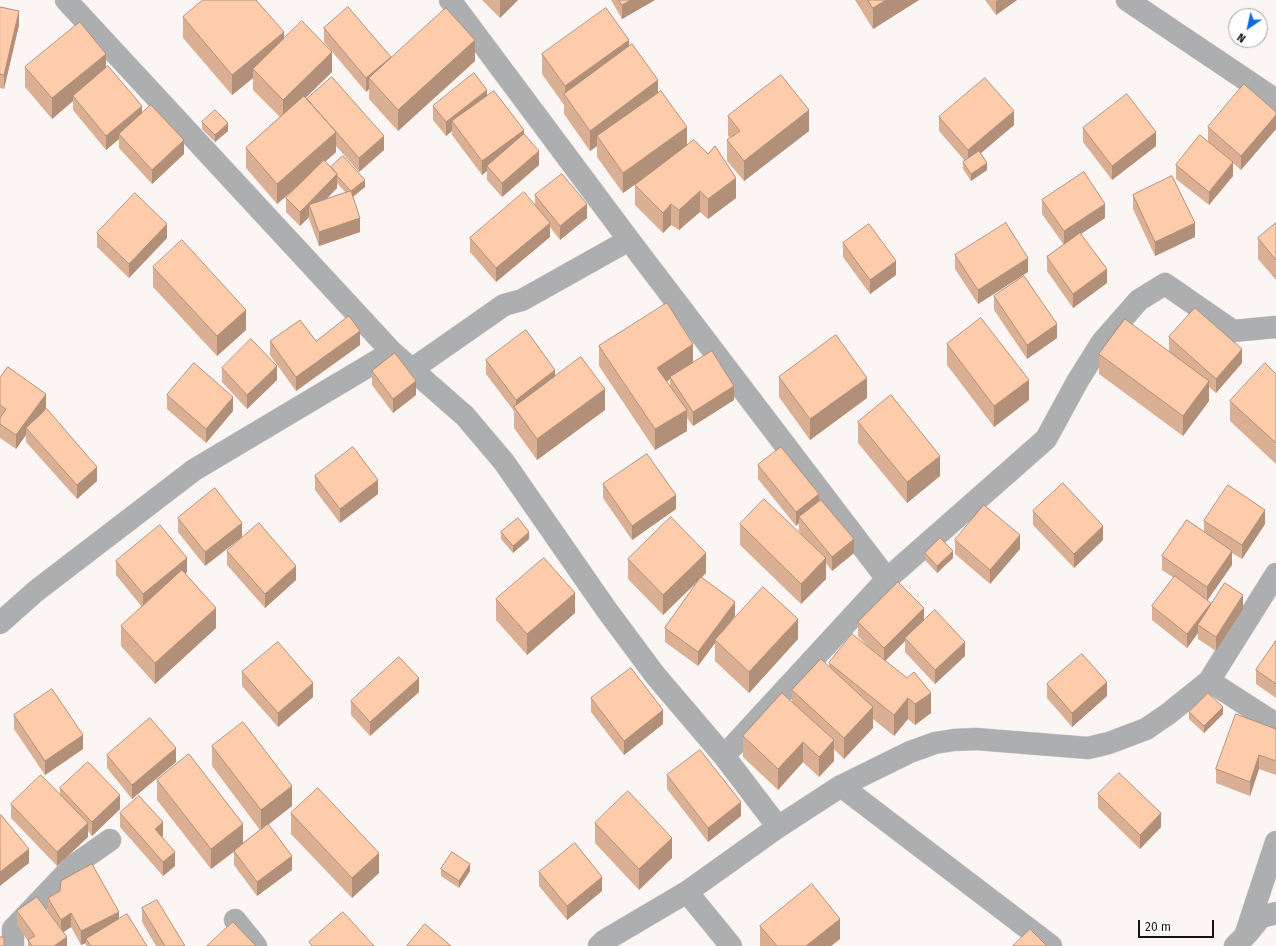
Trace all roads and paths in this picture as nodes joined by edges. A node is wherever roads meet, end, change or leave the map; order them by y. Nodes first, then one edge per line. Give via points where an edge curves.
1 (66, 0) edge
2 (450, 0) edge
3 (1127, 0) edge
4 (1276, 100) edge
5 (629, 240) junction
6 (1276, 327) edge
7 (392, 352) junction
8 (411, 370) junction
9 (1276, 574) edge
10 (887, 579) junction
11 (0, 623) edge
12 (1209, 681) junction
13 (1276, 724) edge
14 (724, 756) junction
15 (841, 786) junction
16 (778, 827) junction
17 (110, 840) dead end
18 (1276, 842) edge
19 (687, 892) junction
20 (1276, 913) edge
21 (235, 920) dead end
22 (1240, 941) edge
23 (13, 946) edge
24 (256, 946) edge
25 (599, 946) edge
26 (731, 946) edge
27 (1051, 946) edge

1 - 7 street
2 - 5 street
3 - 4 street
5 - 8 street via 522,300 504,305
5 - 10 street
6 - 10 street via 1233,331 1165,284 1139,300 1102,342 1046,439
7 - 8 street
7 - 11 street via 194,470 36,591
8 - 14 street via 464,416 504,462 655,675
9 - 12 street
10 - 14 street
12 - 13 street
12 - 15 street via 1146,729 1110,743 1088,748 976,739 935,743 910,752
14 - 16 street
15 - 16 street
15 - 27 street
16 - 19 street
17 - 23 street via 73,866 13,929
18 - 22 street
19 - 25 street
19 - 26 street
20 - 22 street via 1261,917
21 - 24 street

